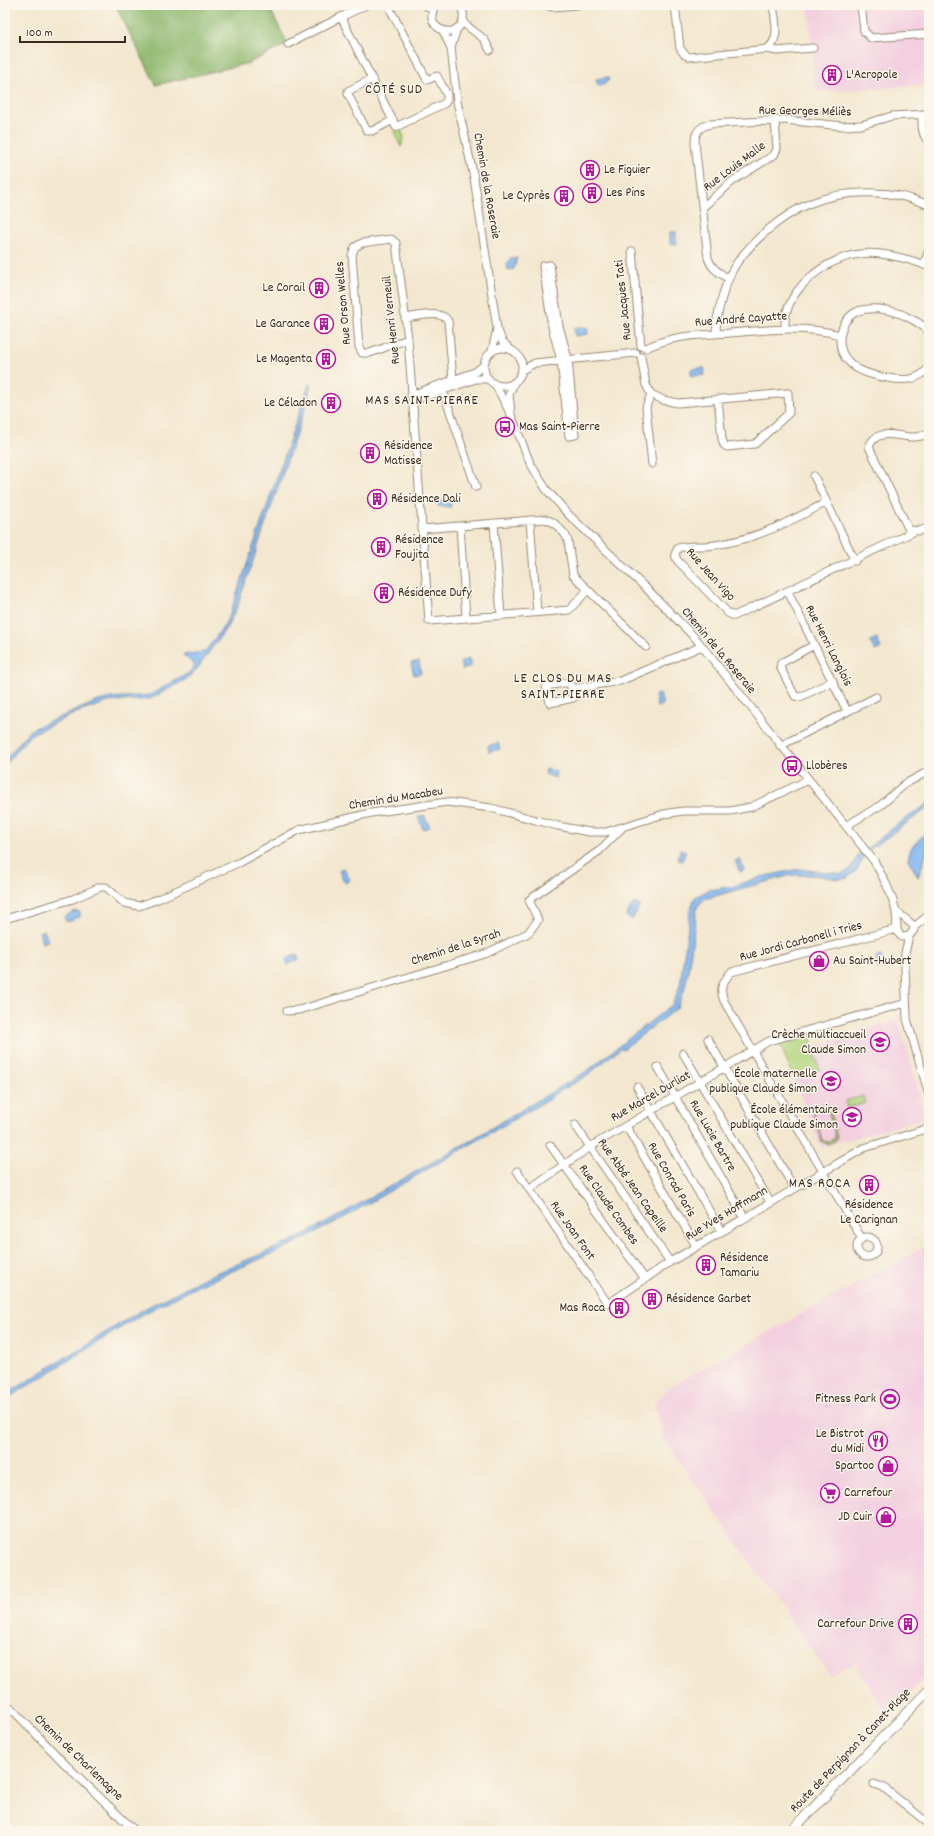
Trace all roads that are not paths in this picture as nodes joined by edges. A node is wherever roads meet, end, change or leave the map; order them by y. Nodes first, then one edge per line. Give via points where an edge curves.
1 (366, 5) edge
2 (388, 5) edge
3 (424, 5) edge
4 (460, 5) edge
5 (547, 5) edge
6 (577, 5) edge
7 (675, 5) edge
8 (773, 5) edge
9 (861, 5) edge
10 (434, 7) edge
11 (341, 17) junction
12 (462, 22) junction
13 (457, 28) junction
14 (443, 31) junction
15 (929, 34) edge
16 (288, 44) dead end
17 (451, 48) junction
18 (813, 48) dead end
19 (767, 49) junction
20 (490, 50) dead end
21 (372, 79) junction
22 (925, 114) edge
23 (392, 120) junction
24 (775, 121) junction
25 (929, 142) edge
26 (929, 205) edge
27 (704, 206) junction
28 (396, 243) joint
29 (929, 250) edge
30 (632, 251) dead end
31 (926, 266) edge
32 (729, 279) junction
33 (405, 318) junction
34 (497, 328) junction
35 (785, 328) junction
36 (929, 332) edge
37 (716, 334) junction
38 (840, 335) junction
39 (408, 339) junction
40 (643, 347) junction
41 (510, 349) junction
42 (492, 351) junction
43 (638, 355) junction
44 (521, 359) junction
45 (564, 360) junction
46 (535, 363) junction
47 (484, 365) junction
48 (929, 367) edge
49 (522, 370) junction
50 (488, 379) junction
51 (453, 380) junction
52 (514, 383) junction
53 (495, 384) junction
54 (442, 387) junction
55 (651, 394) junction
56 (412, 398) junction
57 (718, 399) junction
58 (512, 417) junction
59 (929, 434) edge
60 (652, 464) dead end
61 (814, 476) dead end
62 (476, 487) dead end
63 (827, 502) junction
64 (530, 520) junction
65 (494, 523) junction
66 (460, 526) junction
67 (929, 526) edge
68 (422, 529) junction
69 (913, 532) junction
70 (855, 561) junction
71 (587, 591) junction
72 (788, 592) junction
73 (537, 612) junction
74 (501, 616) junction
75 (466, 618) junction
76 (814, 645) junction
77 (702, 646) junction
78 (646, 647) dead end
79 (832, 681) junction
80 (571, 689) dead end
81 (876, 696) dead end
82 (847, 711) junction
83 (780, 746) junction
84 (927, 772) dead end
85 (808, 780) junction
86 (846, 826) junction
87 (622, 828) junction
88 (896, 912) junction
89 (929, 915) edge
90 (5, 919) edge
91 (922, 920) junction
92 (908, 921) junction
93 (897, 927) junction
94 (914, 927) junction
95 (902, 936) junction
96 (910, 936) junction
97 (905, 953) junction
98 (906, 1003) junction
99 (287, 1011) dead end
100 (708, 1039) dead end
101 (753, 1052) junction
102 (683, 1053) dead end
103 (658, 1067) dead end
104 (725, 1068) junction
105 (700, 1082) junction
106 (637, 1087) dead end
107 (929, 1095) edge
108 (675, 1097) junction
109 (651, 1111) junction
110 (575, 1125) dead end
111 (626, 1126) junction
112 (929, 1128) edge
113 (550, 1145) dead end
114 (590, 1147) junction
115 (565, 1164) junction
116 (517, 1171) dead end
117 (824, 1171) junction
118 (794, 1188) junction
119 (529, 1189) junction
120 (770, 1202) junction
121 (744, 1217) junction
122 (721, 1231) junction
123 (862, 1239) dead end
124 (696, 1246) junction
125 (670, 1262) junction
126 (645, 1279) junction
127 (608, 1304) joint
128 (929, 1690) edge
129 (929, 1699) edge
130 (5, 1702) edge
131 (874, 1784) dead end
132 (929, 1824) edge
133 (135, 1831) edge
134 (791, 1831) edge
135 (797, 1831) edge

1 - 11 street
2 - 23 street via 427,80 437,76 447,96 445,103 396,127
3 - 10 street
4 - 12 street via 463,13
5 - 6 street via 552,8
7 - 19 street via 680,48 684,54 689,56
8 - 19 street via 776,38 774,45
9 - 15 street via 864,31 871,38
10 - 14 street, Chemin de la Roseraie via 432,15 435,25
11 - 16 street
11 - 21 street
12 - 13 street
12 - 20 street via 484,39
13 - 14 street
13 - 17 street, Chemin de la Roseraie
14 - 17 street, Chemin de la Roseraie
17 - 34 street, Chemin de la Roseraie via 457,101 474,178
18 - 19 street via 777,51
21 - 23 street
21 - 23 street via 348,91 349,96 367,130 372,131
22 - 24 street, Rue Georges Méliès via 892,116 843,126
22 - 25 street via 922,131
24 - 27 street, Rue Louis Malle via 777,150 774,155 734,180
24 - 27 street, Rue Georges Méliès via 710,124 698,131 695,143
26 - 32 street via 901,195 876,192 830,197 810,204 791,214 760,238 736,265
27 - 32 street, Rue Georges Méliès via 708,258 716,271
28 - 33 street, Rue Henri Verneuil
28 - 39 street, Rue Orson Welles via 391,240 362,243 355,247 352,255 359,347 362,353 370,353
29 - 31 street
30 - 40 street, Rue Jacques Tati
31 - 35 street via 893,257 860,254 828,265 798,290 787,309
32 - 37 street via 720,307
33 - 39 street, Rue Henri Verneuil
33 - 51 street via 440,315 446,318
34 - 41 street, Chemin de la Roseraie via 502,341
34 - 42 street, Chemin de la Roseraie
35 - 37 street, Rue André Cayatte
35 - 38 street, Rue André Cayatte via 819,330
36 - 38 street via 913,319 895,312 871,308 851,316 844,324
37 - 40 street, Rue André Cayatte via 678,337
38 - 48 street via 840,345 848,362 876,376 910,380 920,377
39 - 56 street, Rue Henri Verneuil
40 - 43 street via 646,353
41 - 42 street
41 - 44 street
42 - 47 street
43 - 45 street
43 - 55 street
44 - 46 street
44 - 49 street
45 - 45 street via 569,436 575,435
45 - 45 street via 550,265 543,266 552,327
45 - 46 street
46 - 49 street
47 - 50 street
47 - 51 street via 475,372
49 - 52 street
50 - 53 street
50 - 54 street via 476,379
51 - 54 street
52 - 53 street
52 - 58 street, Chemin de la Roseraie via 510,395
53 - 58 street, Chemin de la Roseraie
54 - 56 street
54 - 62 street
55 - 57 street via 678,403
55 - 60 street via 646,407
56 - 68 street, Rue Henri Verneuil
57 - 57 street via 788,393 789,413 755,444 727,447 722,439
58 - 77 street, Chemin de la Roseraie via 530,463 546,489 569,515
59 - 69 street via 914,437 881,434 875,437 869,447 909,530
61 - 63 street
63 - 70 street
63 - 72 street, Rue Jean Vigo via 753,537 713,546 686,546 675,551 677,560 728,613 734,616
64 - 65 street
64 - 71 street via 545,519 565,534 573,575
64 - 73 street
65 - 66 street
65 - 74 street
66 - 68 street
66 - 75 street
67 - 69 street, Rue Jean Vigo
68 - 75 street, Rue Henri Verneuil via 429,621
69 - 70 street, Rue Jean Vigo
70 - 72 street, Rue Jean Vigo
71 - 73 street via 569,610
71 - 78 street
72 - 76 street, Rue Henri Langlois
73 - 74 street
74 - 75 street
76 - 79 street, Rue Henri Langlois
76 - 79 street via 781,663 780,667 795,696 800,697
77 - 80 street via 620,681
77 - 83 street, Chemin de la Roseraie
79 - 82 street, Rue Henri Langlois
81 - 82 street
82 - 83 street
83 - 85 street, Chemin de la Roseraie
84 - 86 street via 905,784 881,805
85 - 86 street, Chemin de la Roseraie
85 - 87 street, Chemin du Macabeu via 750,807 730,811 683,811 664,814
86 - 88 street, Chemin de la Roseraie via 875,862 885,880
87 - 90 street, Chemin du Macabeu via 606,832 589,832 481,806 447,802 418,805 299,830 240,862 139,906 124,903 110,890 100,887 73,899
87 - 99 street, Chemin de la Syrah via 590,857 529,900 538,920 528,933 479,956 299,1010
88 - 92 street
88 - 93 street, Chemin de la Roseraie
89 - 91 street
91 - 92 street
91 - 94 street
92 - 93 street via 901,921
92 - 94 street
93 - 95 street
93 - 101 street, Rue Jordi Carbonell i Tries via 732,972 724,980 720,992
94 - 96 street
95 - 96 street
95 - 97 street
96 - 97 street
97 - 98 street
98 - 101 street, Rue Marcel Durliat via 769,1041
98 - 107 street via 907,1018
100 - 104 street
101 - 104 street, Rue Marcel Durliat
101 - 117 street, Rue Jordi Carbonell i Tries
102 - 105 street
103 - 108 street, Rue Lucie Bartre
104 - 105 street, Rue Marcel Durliat
104 - 118 street
105 - 108 street, Rue Marcel Durliat
105 - 120 street
106 - 109 street
108 - 109 street, Rue Marcel Durliat
108 - 121 street, Rue Lucie Bartre
109 - 111 street, Rue Marcel Durliat
109 - 122 street
110 - 114 street, Rue Abbé Jean Capeille
111 - 114 street, Rue Marcel Durliat
111 - 124 street, Rue Conrad Paris
112 - 117 street, Rue Yves Hoffmann via 864,1148
113 - 115 street, Rue Claude Combes
114 - 115 street, Rue Marcel Durliat
114 - 125 street, Rue Abbé Jean Capeille
115 - 119 street, Rue Marcel Durliat
115 - 126 street, Rue Claude Combes
116 - 119 street, Rue Joan Font
117 - 118 street, Rue Yves Hoffmann
117 - 123 street, Rue Jordi Carbonell i Tries
118 - 120 street, Rue Yves Hoffmann
119 - 127 street, Rue Joan Font
120 - 121 street, Rue Yves Hoffmann
121 - 122 street, Rue Yves Hoffmann
122 - 124 street, Rue Yves Hoffmann
124 - 125 street, Rue Yves Hoffmann
125 - 126 street, Rue Yves Hoffmann
126 - 127 street, Rue Yves Hoffmann
128 - 134 main road, Route de Perpignan à Canet-Plage
129 - 135 main road, Route de Perpignan à Canet-Plage
130 - 133 street, Chemin de Charlemagne
131 - 132 street via 882,1787

